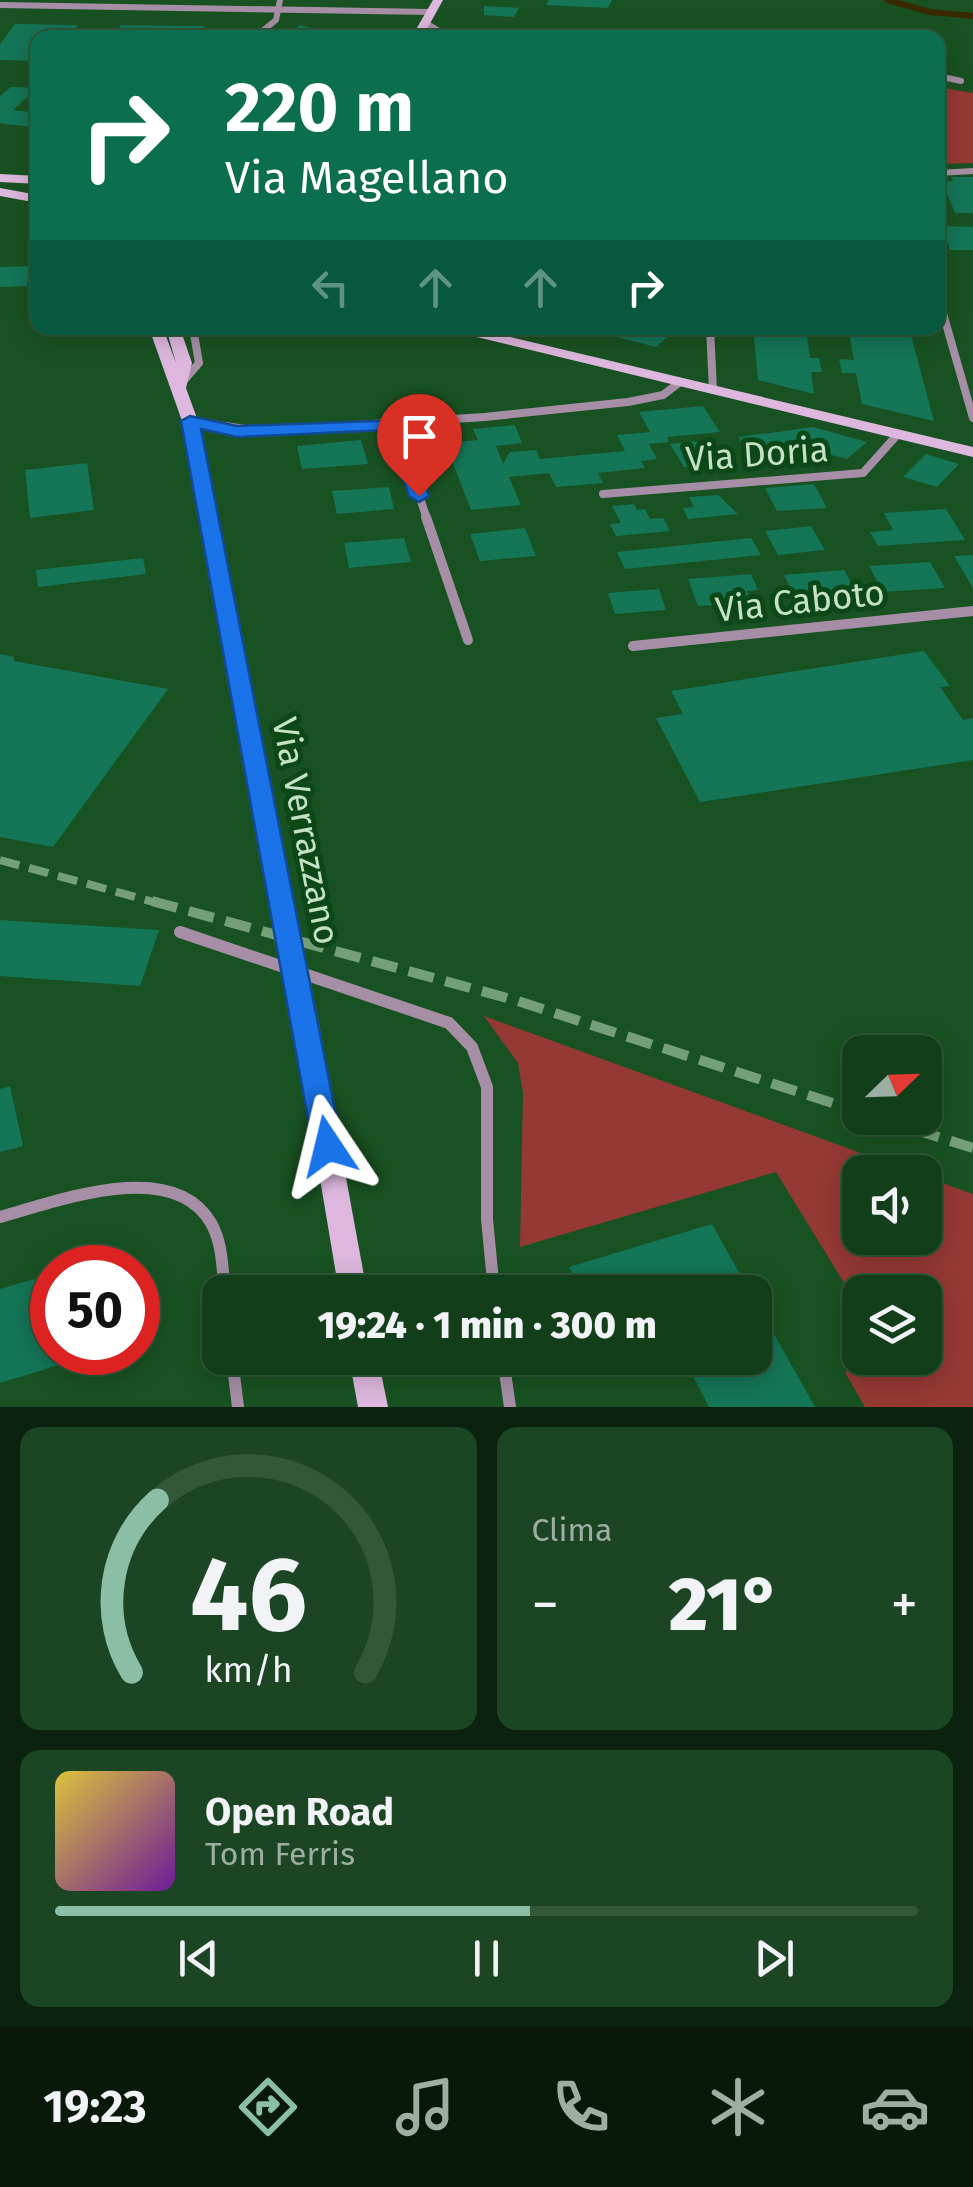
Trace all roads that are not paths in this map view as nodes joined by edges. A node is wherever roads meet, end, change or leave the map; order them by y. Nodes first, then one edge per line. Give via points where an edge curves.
1 (280, 0) edge
2 (438, 0) edge
3 (0, 5) edge
4 (280, 9) junction
5 (429, 17) junction
6 (264, 30) edge
7 (421, 30) edge
8 (438, 30) edge
9 (945, 78) edge
10 (961, 82) dead end
11 (973, 171) edge
12 (945, 173) edge
13 (0, 178) edge
14 (30, 180) edge
15 (0, 192) edge
16 (30, 197) edge
17 (945, 318) edge
18 (158, 335) edge
19 (175, 335) edge
20 (194, 335) edge
21 (485, 335) edge
22 (710, 335) edge
23 (680, 382) junction
24 (180, 385) junction
25 (712, 390) junction
26 (971, 401) edge
27 (973, 418) edge
28 (190, 421) junction
29 (394, 424) junction
30 (898, 435) junction
31 (973, 452) edge
32 (603, 494) dead end
33 (973, 611) edge
34 (468, 640) dead end
35 (633, 646) dead end
36 (180, 932) dead end
37 (0, 1216) edge
38 (223, 1275) edge
39 (350, 1275) edge
40 (492, 1275) edge
41 (234, 1375) edge
42 (367, 1375) edge
43 (505, 1375) edge
44 (238, 1407) edge
45 (373, 1407) edge
46 (510, 1407) edge

1 - 4 street
2 - 5 main road
3 - 4 street
4 - 5 street
4 - 6 street
5 - 7 main road
5 - 8 street
9 - 10 street
11 - 12 street
13 - 14 main road
15 - 16 main road
17 - 26 street
18 - 24 main road, Via Verrazzano
19 - 24 main road, Via Verrazzano via 184,363
20 - 24 street via 199,362
21 - 23 main road
22 - 25 street
23 - 25 main road
23 - 29 street via 662,395 628,402
24 - 28 main road, Via Verrazzano
25 - 30 main road
26 - 27 street
28 - 29 street via 237,431
28 - 39 main road, Via Verrazzano, bridge
29 - 34 street
30 - 31 main road
30 - 32 street, Via Doria via 864,474
33 - 35 street, Via Caboto
36 - 40 street via 449,1022 472,1047 487,1087
37 - 38 street via 122,1186 170,1193 208,1218
41 - 44 street
42 - 45 main road
43 - 46 street

